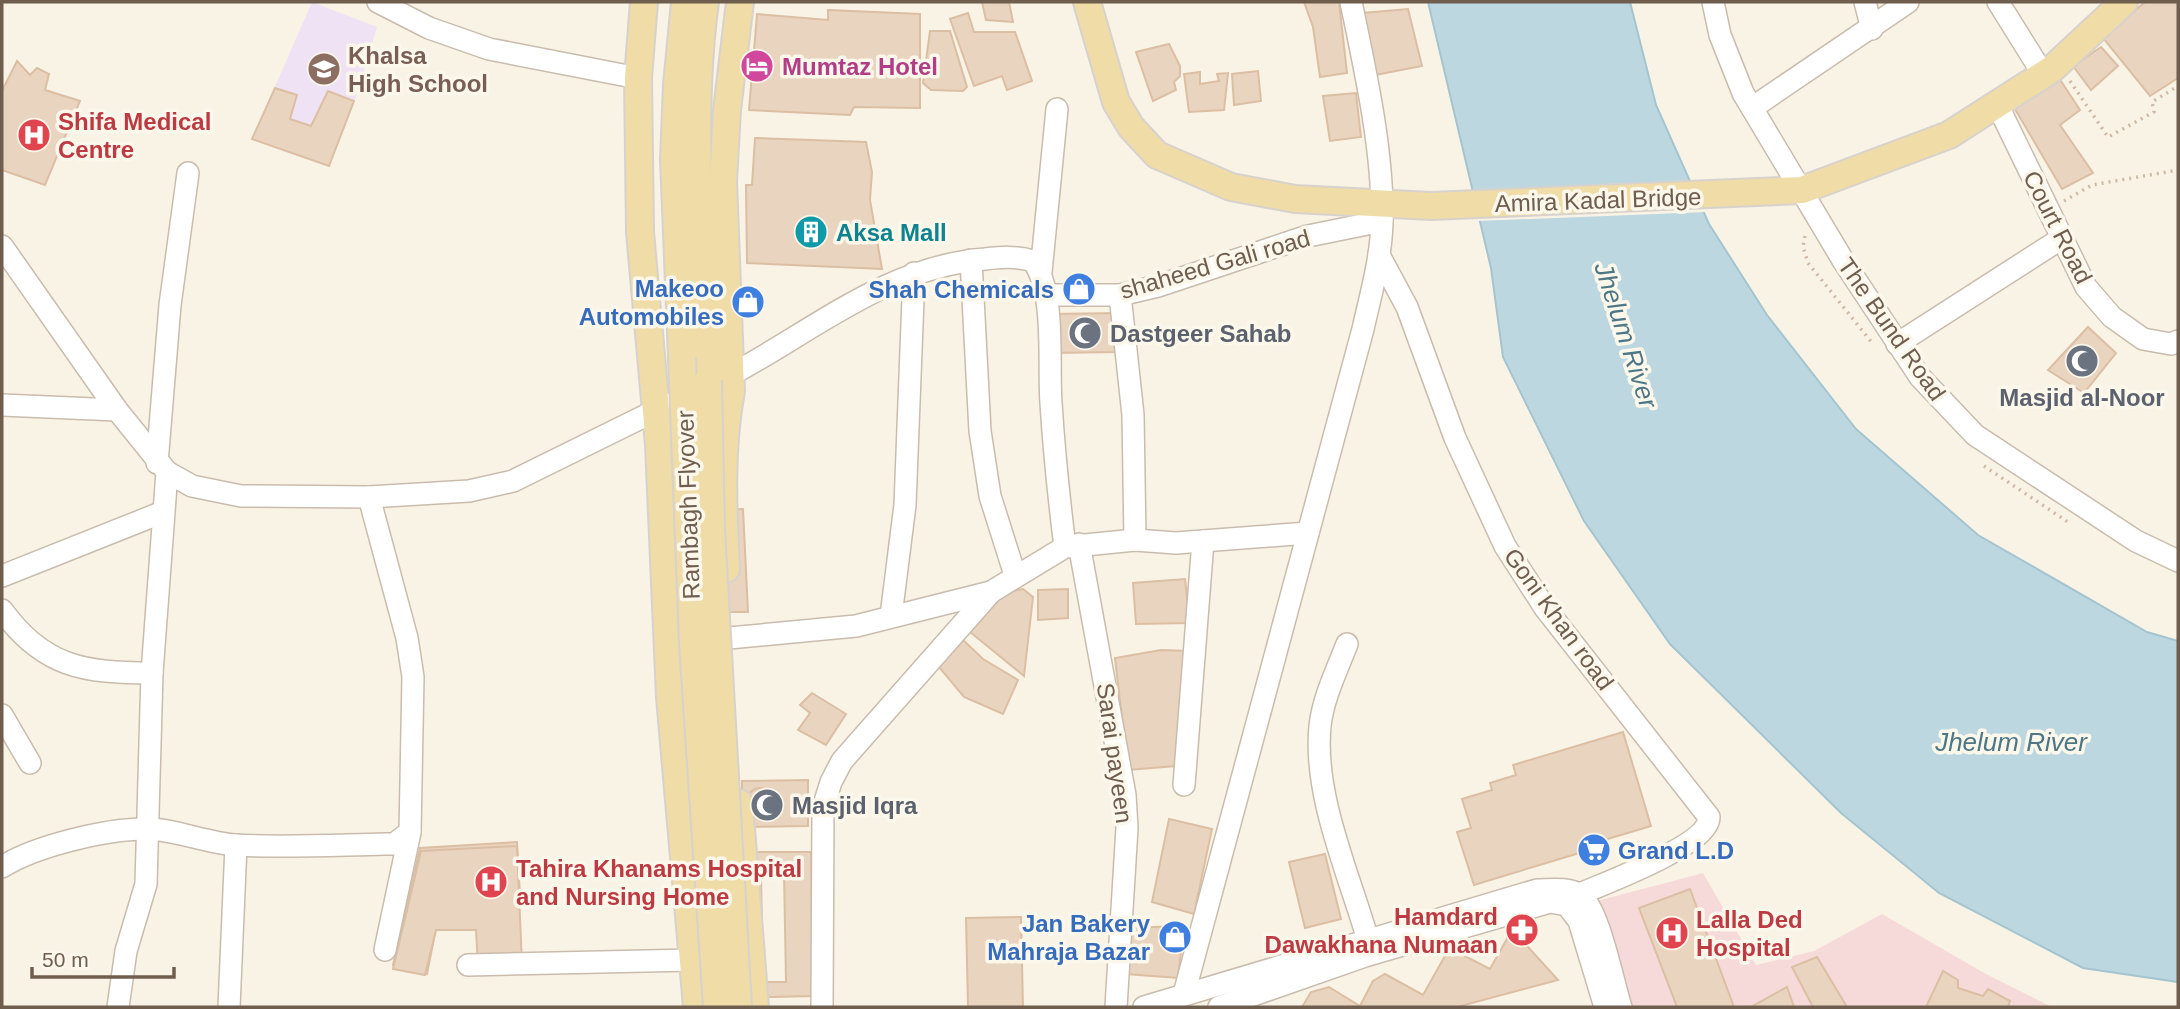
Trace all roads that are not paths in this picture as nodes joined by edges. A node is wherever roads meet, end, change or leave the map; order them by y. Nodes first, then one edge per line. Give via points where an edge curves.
1 (378, 2) edge
2 (643, 2) edge
3 (685, 2) edge
4 (705, 2) edge
5 (740, 2) edge
6 (1087, 2) edge
7 (1351, 2) edge
8 (1713, 2) edge
9 (1865, 2) edge
10 (1908, 2) edge
11 (1998, 2) edge
12 (2124, 2) edge
13 (1872, 29) junction
14 (2051, 68) junction
15 (638, 78) junction
16 (1997, 104) junction
17 (1752, 108) junction
18 (1057, 109) dead end
19 (188, 173) dead end
20 (1802, 190) junction
21 (1382, 212) junction
22 (2063, 238) junction
23 (2, 246) edge
24 (1379, 255) junction
25 (971, 260) junction
26 (1041, 272) junction
27 (914, 273) junction
28 (1046, 295) junction
29 (1120, 295) junction
30 (2178, 341) edge
31 (1897, 344) junction
32 (731, 374) junction
33 (2, 405) edge
34 (117, 410) junction
35 (656, 410) junction
36 (162, 468) junction
37 (369, 497) junction
38 (163, 512) junction
39 (1308, 533) junction
40 (1135, 540) junction
41 (1203, 541) junction
42 (1072, 546) junction
43 (2178, 561) edge
44 (1015, 575) junction
45 (2, 576) edge
46 (990, 592) junction
47 (2, 610) edge
48 (891, 616) junction
49 (729, 638) junction
50 (1347, 645) dead end
51 (152, 673) junction
52 (2, 715) edge
53 (30, 762) dead end
54 (1184, 785) dead end
55 (147, 829) junction
56 (410, 832) junction
57 (236, 845) junction
58 (2, 867) edge
59 (1580, 894) junction
60 (1368, 940) junction
61 (385, 950) dead end
62 (692, 960) junction
63 (468, 965) dead end
64 (1184, 994) junction
65 (118, 1007) edge
66 (229, 1007) edge
67 (697, 1007) edge
68 (717, 1007) edge
69 (738, 1007) edge
70 (755, 1007) edge
71 (822, 1007) edge
72 (1116, 1007) edge
73 (1144, 1007) edge
74 (1219, 1007) edge
75 (1605, 1007) edge
76 (1620, 1007) edge

1 - 15 street via 429,28 489,50
2 - 15 main road
3 - 68 main road, Rambagh Flyover, bridge via 674,159 693,643
4 - 69 main road, Rambagh Flyover, bridge via 696,163
5 - 32 main road via 723,181
6 - 21 main road, Amira Kadal Bridge via 1116,102 1157,155 1231,187
7 - 21 street via 1367,77
8 - 17 street, The Bund Road via 1733,72
9 - 13 street
10 - 13 street
11 - 14 street
12 - 14 main road, Amira Kadal Bridge
13 - 17 street
14 - 16 main road, Amira Kadal Bridge
15 - 35 main road via 640,232
16 - 20 main road, Amira Kadal Bridge via 1949,135
16 - 22 street, Court Road
17 - 20 street, The Bund Road
18 - 26 street, Sarai payeen
19 - 36 street via 170,305
20 - 21 main road, Amira Kadal Bridge
20 - 31 street, The Bund Road
21 - 24 street
21 - 29 street, shaheed Gali road
22 - 30 street, Court Road via 2086,287 2112,317 2143,338 2171,344
22 - 31 street
23 - 34 street
24 - 39 street
24 - 59 street, Goni Khan road via 1407,307 1455,438 1505,547 1545,608 1705,810 1708,824 1685,846
25 - 26 street via 1022,257
25 - 27 street
25 - 44 street via 980,431 990,496
26 - 28 street, Sarai payeen
27 - 32 street via 877,288
27 - 48 street via 905,505
28 - 29 street, shaheed Gali road
28 - 42 street, Sarai payeen via 1050,399
29 - 40 street via 1133,415
31 - 43 street, The Bund Road via 1920,377 1975,435 2136,541
32 - 35 street
32 - 49 main road via 723,492
33 - 34 street
34 - 36 street
35 - 37 street via 513,481 469,491
35 - 62 main road via 670,697
36 - 37 street via 192,486 228,494
36 - 38 street
37 - 56 street via 413,677
38 - 45 street
38 - 51 street
39 - 41 street
39 - 64 street
40 - 41 street
40 - 42 street
41 - 54 street
42 - 44 street
42 - 72 street, Sarai payeen via 1125,806
44 - 46 street
46 - 48 street
46 - 71 street via 842,761 831,782 821,838
47 - 51 street via 32,646 60,660 95,671
48 - 49 street via 845,627
49 - 70 main road
50 - 60 street via 1320,723 1319,757 1324,793
51 - 55 street
52 - 53 street
55 - 57 street
55 - 58 street via 65,842
55 - 65 street via 146,884 126,951
56 - 57 street via 394,844
56 - 61 street
57 - 66 street
59 - 60 street via 1536,890
59 - 76 street via 1591,909
60 - 64 street
62 - 63 street
62 - 67 main road
64 - 73 street
74 - 75 street via 1365,956 1550,902 1567,905 1579,921

